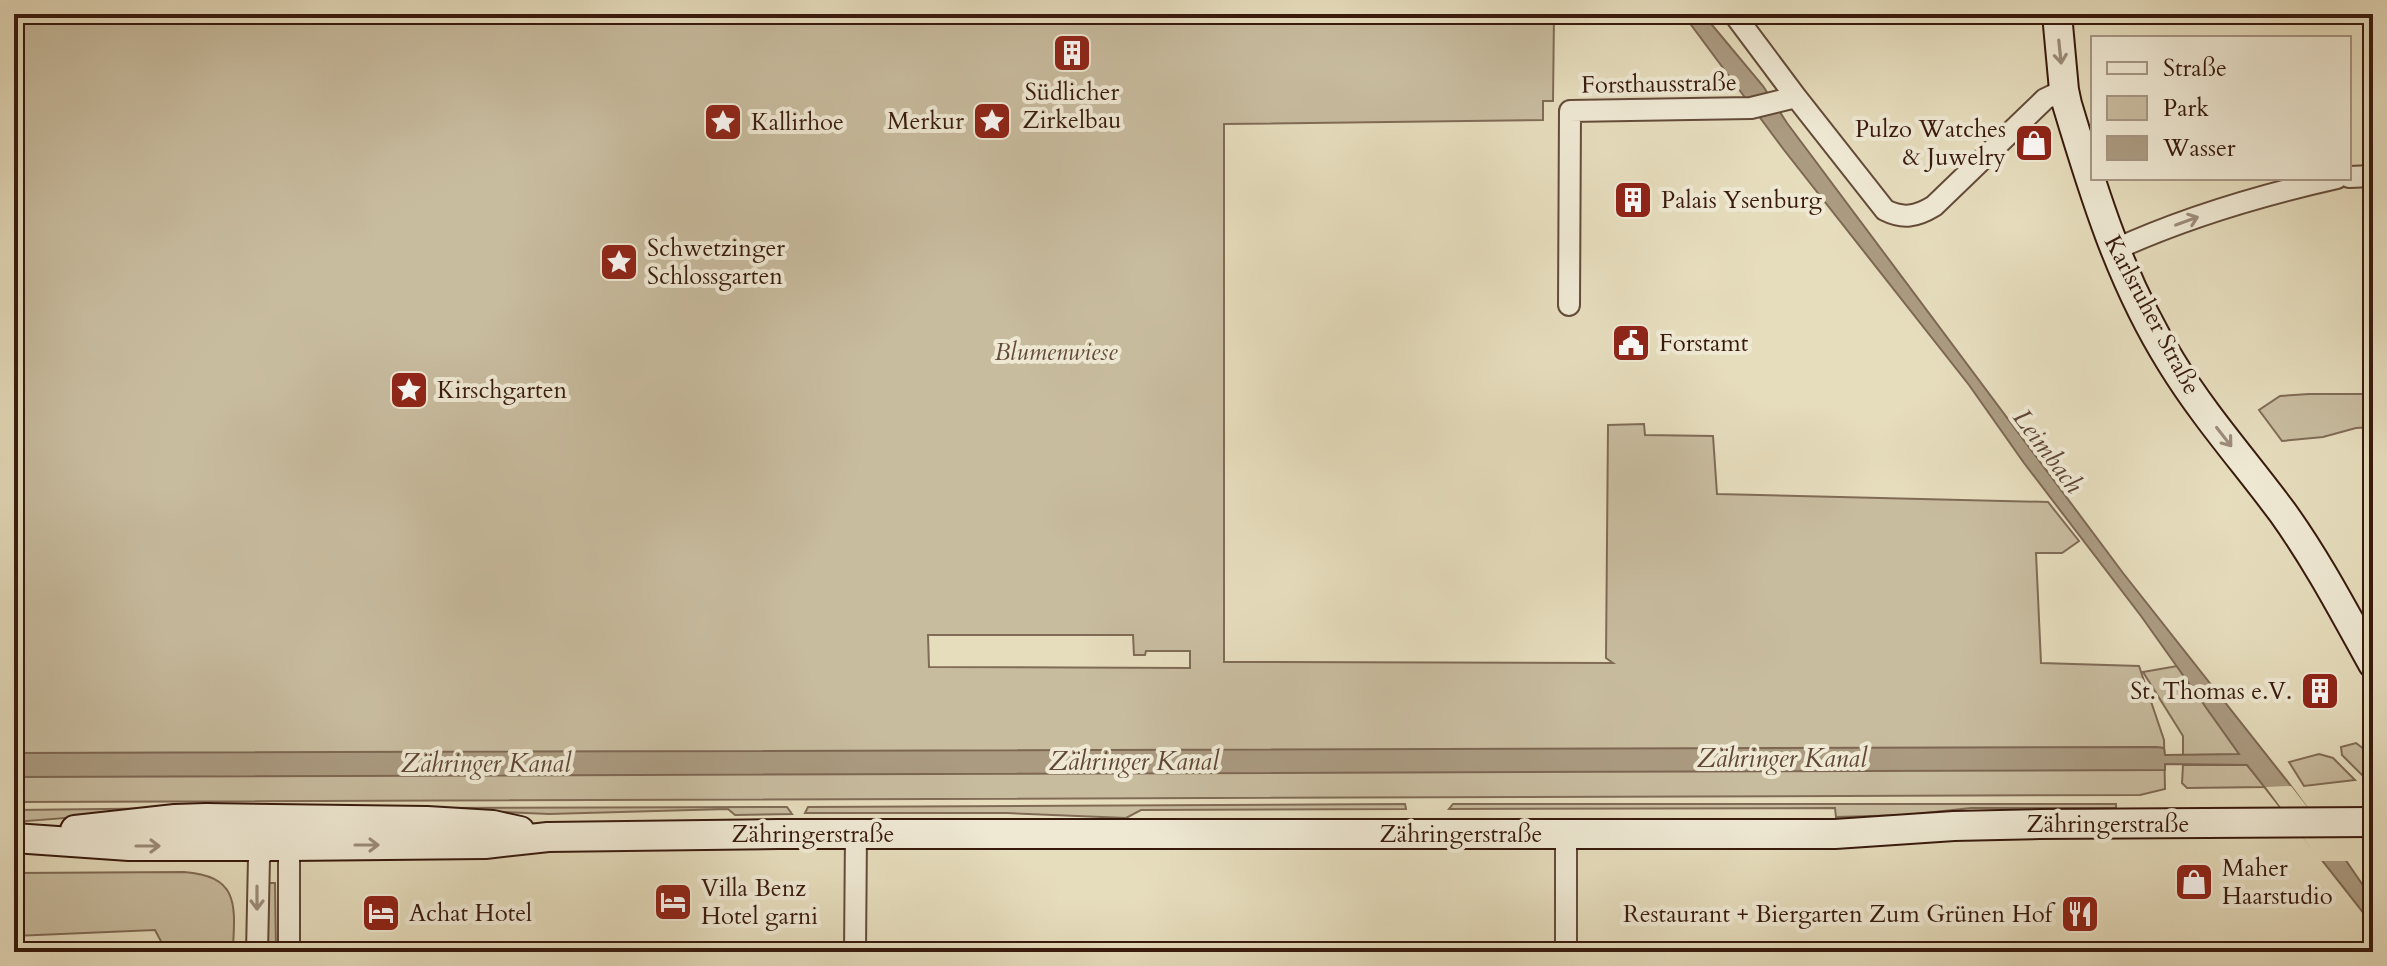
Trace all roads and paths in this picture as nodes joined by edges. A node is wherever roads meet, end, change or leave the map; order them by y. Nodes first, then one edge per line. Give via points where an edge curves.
1 (1734, 14) edge
2 (2057, 14) edge
3 (2064, 90) junction
4 (1786, 100) junction
5 (2373, 176) edge
6 (2351, 177) edge
7 (2329, 180) edge
8 (2114, 250) junction
9 (1569, 305) dead end
10 (2373, 664) edge
11 (2373, 822) edge
12 (280, 832) junction
13 (856, 833) junction
14 (1566, 833) junction
15 (14, 838) edge
16 (257, 952) edge
17 (289, 952) edge
18 (855, 952) edge
19 (1566, 952) edge

1 - 4 street, Forsthausstraße
2 -> 3 main road, Karlsruher Straße
3 - 4 street, Forsthausstraße via 2045,99 1934,206 1907,217 1885,210
3 - 8 main road, Karlsruher Straße
4 - 9 street, Forsthausstraße via 1751,108 1570,111
5 - 6 street
8 -> 7 street via 2236,204
8 -> 10 main road, Karlsruher Straße via 2169,360 2309,550
11 - 14 main road, Zähringerstraße via 1969,826 1835,834
12 - 13 main road, Zähringerstraße via 469,823 548,837
12 - 15 main road, Zähringerstraße via 129,846
12 -> 16 street via 259,858
12 - 17 street
13 - 14 main road, Zähringerstraße
13 - 18 street
14 - 19 street

